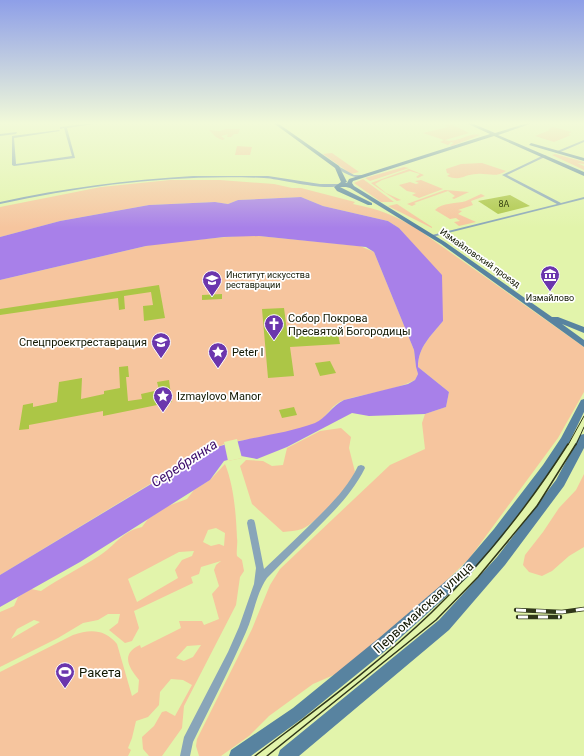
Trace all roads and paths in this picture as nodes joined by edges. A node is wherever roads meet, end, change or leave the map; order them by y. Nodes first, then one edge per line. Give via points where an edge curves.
1 (14, 157) edge
2 (72, 157) edge
3 (324, 157) edge
4 (422, 157) edge
5 (539, 157) edge
6 (549, 157) edge
7 (338, 167) junction
8 (584, 174) edge
9 (364, 176) junction
10 (352, 187) junction
11 (339, 188) junction
12 (584, 198) edge
13 (0, 203) edge
14 (560, 204) junction
15 (410, 222) junction
16 (433, 236) junction
17 (539, 311) junction
18 (584, 330) edge
19 (584, 344) edge
20 (584, 402) edge
21 (584, 438) edge
22 (361, 468) dead end
23 (251, 523) dead end
24 (258, 584) junction
25 (185, 756) edge
26 (237, 756) edge
27 (286, 756) edge

1 - 2 street via 14,165
3 - 7 street
4 - 9 street
5 - 14 street via 504,175
6 - 8 street
7 - 9 street via 353,176
7 - 11 street via 344,179
9 - 10 street via 349,182
10 - 11 street, Измайловский проезд via 347,184
10 - 15 street, Измайловский проезд
11 - 13 street, Измайловский проезд via 260,177 168,178 82,187
11 - 15 street, Измайловский проезд
12 - 14 street
14 - 16 street
15 - 16 street, Измайловский проезд
16 - 17 street, Измайловский проезд
17 - 18 street, Измайловский проезд
17 - 19 street, Измайловский проезд
20 - 26 street, Первомайская улица via 565,440 547,468 464,573 378,648 298,712
21 - 27 street, Первомайская улица via 560,483 501,561 444,625
22 - 24 street via 354,483
23 - 24 street via 260,568
24 - 25 street via 234,648 188,741

